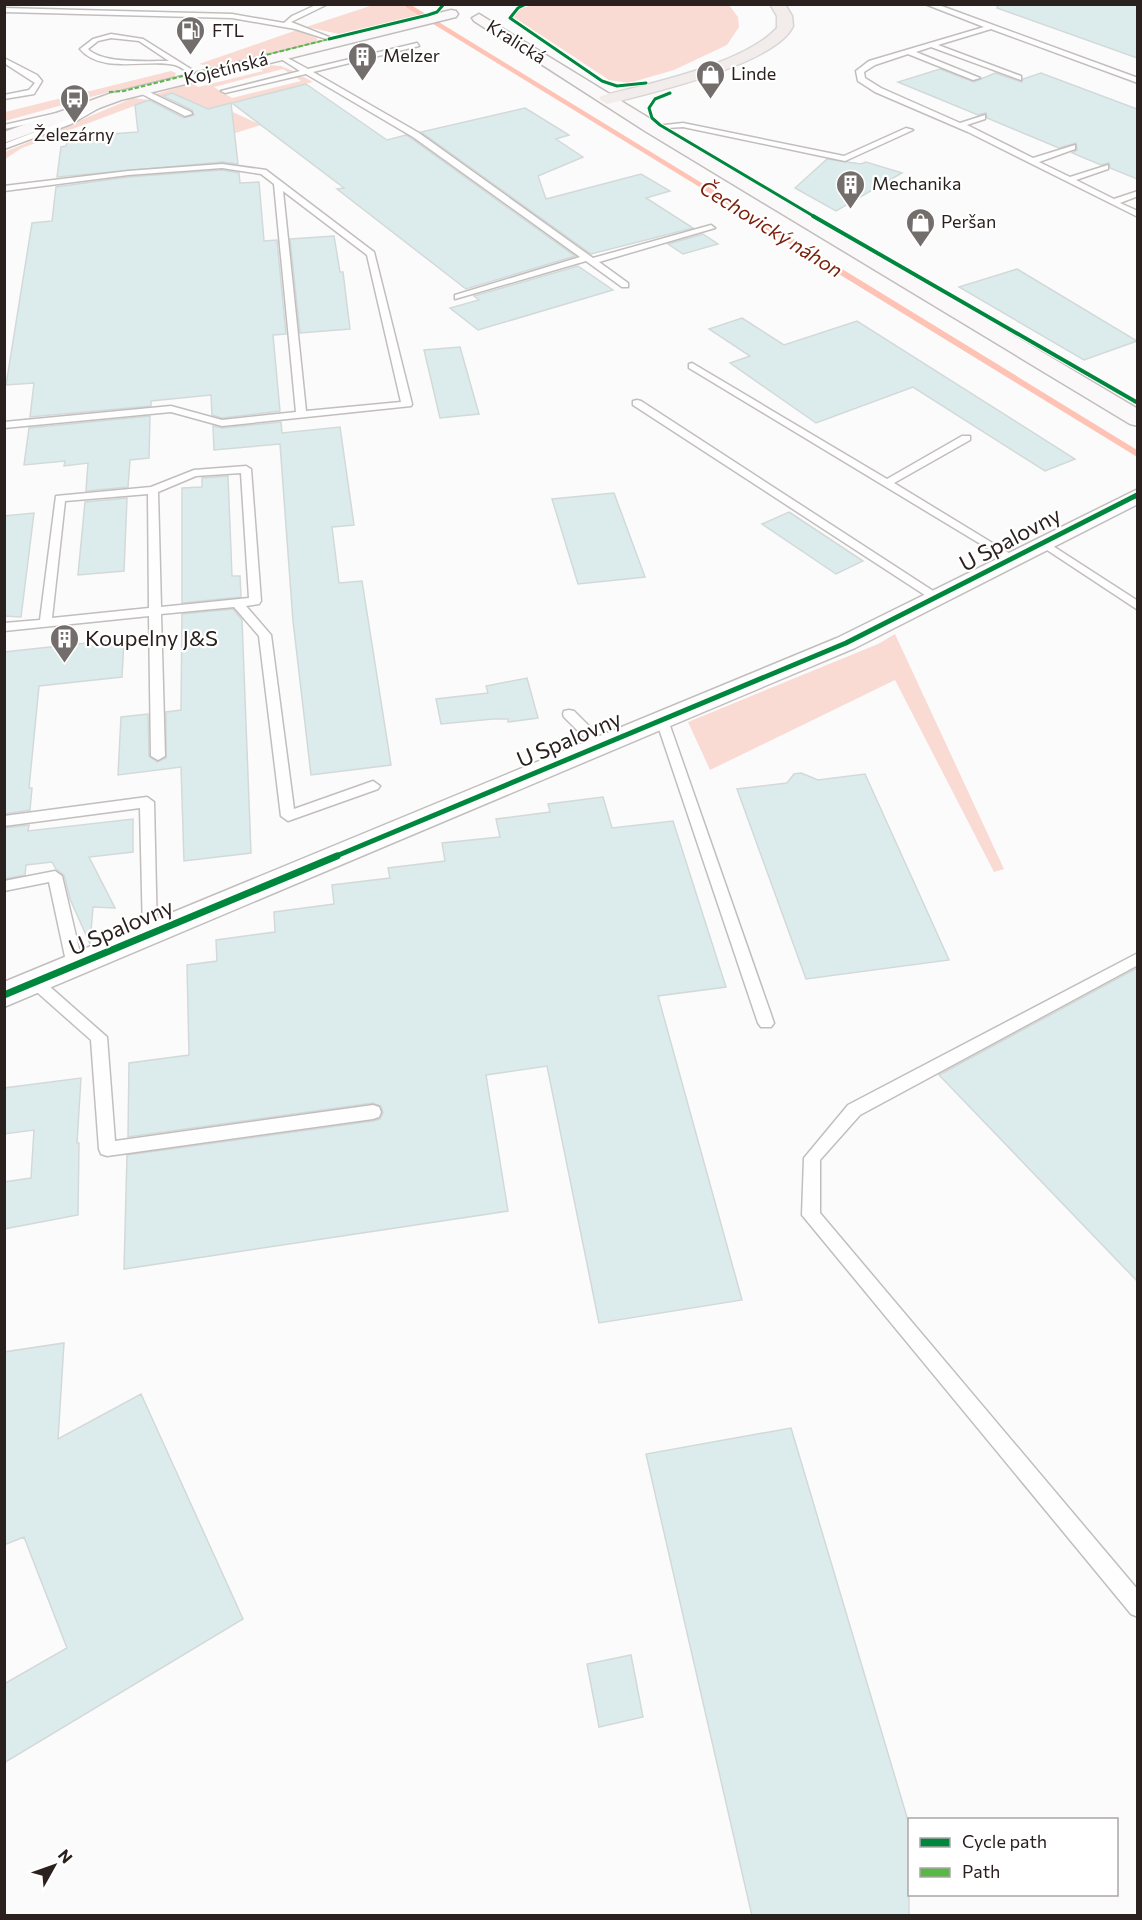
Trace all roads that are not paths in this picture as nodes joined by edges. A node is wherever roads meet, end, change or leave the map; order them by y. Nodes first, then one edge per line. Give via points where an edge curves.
1 (325, 4) edge
2 (777, 4) edge
3 (928, 4) edge
4 (4, 10) edge
5 (249, 10) dead end
6 (499, 10) edge
7 (449, 11) edge
8 (242, 17) junction
9 (479, 18) junction
10 (288, 25) junction
11 (991, 27) junction
12 (337, 42) junction
13 (417, 45) dead end
14 (931, 45) junction
15 (909, 52) junction
16 (280, 56) junction
17 (4, 60) edge
18 (178, 63) junction
19 (554, 66) junction
20 (307, 72) junction
21 (198, 76) junction
22 (975, 78) dead end
23 (1018, 78) dead end
24 (1137, 81) edge
25 (141, 90) junction
26 (225, 92) dead end
27 (4, 97) edge
28 (115, 97) junction
29 (608, 99) junction
30 (188, 114) dead end
31 (60, 115) junction
32 (982, 117) dead end
33 (961, 125) junction
34 (655, 126) junction
35 (4, 127) edge
36 (909, 130) dead end
37 (4, 138) edge
38 (718, 142) dead end
39 (4, 147) edge
40 (1072, 147) dead end
41 (1033, 161) junction
42 (1105, 167) dead end
43 (1070, 180) junction
44 (278, 184) junction
45 (4, 189) edge
46 (1137, 193) edge
47 (1114, 202) junction
48 (1137, 215) edge
49 (711, 228) dead end
50 (589, 260) junction
51 (625, 285) dead end
52 (458, 297) dead end
53 (692, 366) dead end
54 (638, 403) dead end
55 (301, 415) junction
56 (1137, 419) edge
57 (4, 424) edge
58 (966, 438) dead end
59 (887, 483) junction
60 (153, 490) junction
61 (1137, 495) edge
62 (1042, 542) junction
63 (1011, 558) junction
64 (938, 598) junction
65 (237, 603) junction
66 (1137, 607) edge
67 (154, 612) junction
68 (46, 622) junction
69 (4, 627) edge
70 (569, 714) dead end
71 (662, 720) junction
72 (601, 746) junction
73 (158, 756) dead end
74 (373, 786) dead end
75 (4, 821) edge
76 (4, 886) edge
77 (150, 934) junction
78 (1137, 958) edge
79 (75, 966) junction
80 (35, 982) junction
81 (4, 995) edge
82 (766, 1023) dead end
83 (373, 1112) dead end
84 (1137, 1607) edge

1 - 10 lane via 294,17
2 - 29 highway via 785,16 784,31 762,48 657,88
3 - 11 lane
4 - 8 lane
5 - 8 lane
6 - 9 main road
6 - 19 main road, Kralická
7 - 9 main road
7 - 12 main road, Kojetínská
8 - 10 lane
9 - 19 main road, Kralická
10 - 12 lane
11 - 14 lane
11 - 24 lane
12 - 16 main road, Kojetínská
13 - 20 lane
14 - 15 lane
14 - 23 lane
15 - 22 lane
15 - 33 lane via 865,67 860,71 861,79
16 - 20 lane
16 - 21 main road, Kojetínská
17 - 27 lane via 39,83 31,92
18 - 18 lane via 131,37 98,39 84,49 91,57 105,60
18 - 21 lane
19 - 29 main road, Kralická
20 - 26 lane
20 - 50 lane via 416,135
21 - 25 main road, Kojetínská
25 - 28 main road, Kojetínská
25 - 30 lane
28 - 31 main road, Kojetínská
28 - 39 lane via 68,122
29 - 34 main road, Kralická
31 - 35 lane
31 - 37 main road, Kojetínská
32 - 33 lane
33 - 41 lane
34 - 36 lane via 683,125 845,159
34 - 38 lane
34 - 56 main road, Kralická
40 - 41 lane
41 - 43 lane
42 - 43 lane
43 - 47 lane
44 - 45 lane via 263,172 222,166
44 - 55 lane
44 - 55 lane via 371,254 407,404
46 - 47 lane
47 - 48 lane
49 - 50 lane
50 - 51 lane
50 - 52 lane
53 - 59 lane
54 - 64 lane
55 - 57 lane via 222,423 171,409
58 - 59 lane
59 - 63 lane
60 - 65 lane via 194,473 246,469 255,601
60 - 67 lane
60 - 68 lane via 60,498
61 - 62 street, U Spalovny
62 - 63 street, U Spalovny
62 - 66 lane
63 - 64 street, U Spalovny
64 - 71 street, U Spalovny via 846,643
65 - 67 lane
65 - 74 lane via 265,635 288,816
67 - 68 lane
67 - 73 lane
68 - 69 lane
70 - 72 lane
71 - 72 street, U Spalovny
71 - 82 lane
72 - 77 street, U Spalovny
75 - 77 lane via 147,802
76 - 79 lane via 55,876
77 - 79 street, U Spalovny
78 - 84 lane via 854,1110 812,1158 811,1215
79 - 80 street, U Spalovny
80 - 81 street, U Spalovny
80 - 83 lane via 99,1037 106,1149

